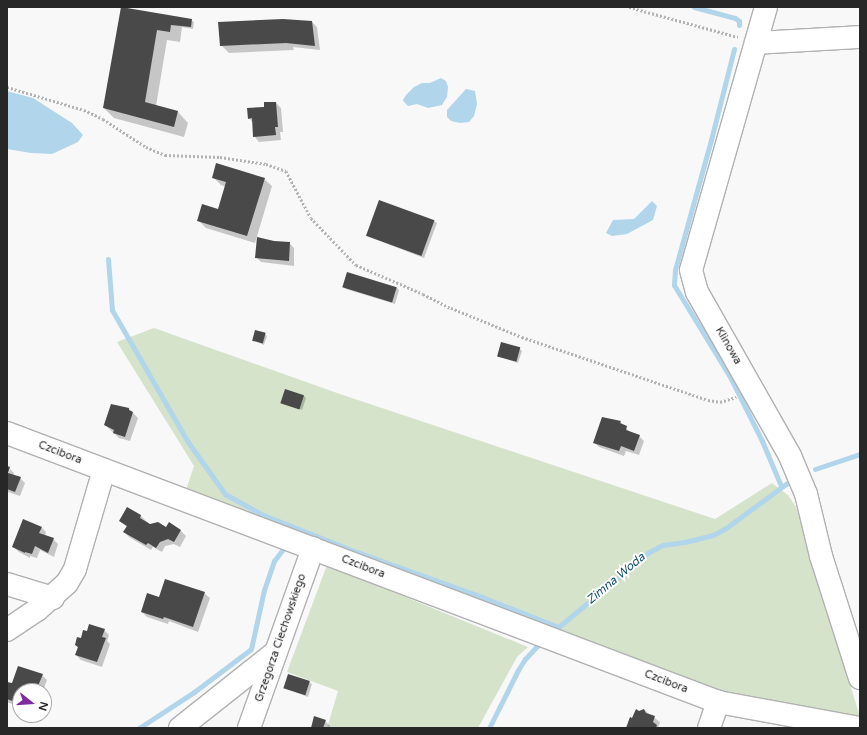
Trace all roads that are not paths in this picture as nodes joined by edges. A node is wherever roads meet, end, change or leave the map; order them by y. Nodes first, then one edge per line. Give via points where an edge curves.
1 (766, 7) edge
2 (860, 37) edge
3 (756, 43) junction
4 (7, 433) edge
5 (104, 470) junction
6 (313, 548) junction
7 (7, 584) edge
8 (53, 598) junction
9 (7, 630) edge
10 (276, 652) junction
11 (860, 678) edge
12 (718, 702) junction
13 (180, 728) edge
14 (249, 728) edge
15 (710, 728) edge
16 (860, 728) edge

1 - 3 street, Klinowa
2 - 3 street
3 - 11 street, Klinowa via 691,270 697,292 790,456 806,494 821,556
4 - 5 street, Czcibora
5 - 6 street, Czcibora
5 - 8 street via 75,569 68,583
6 - 10 street, Grzegorza Ciechowskiego
6 - 12 street, Czcibora
7 - 8 street
8 - 9 street
10 - 13 street
10 - 14 street, Grzegorza Ciechowskiego
12 - 15 street
12 - 16 street, Czcibora

